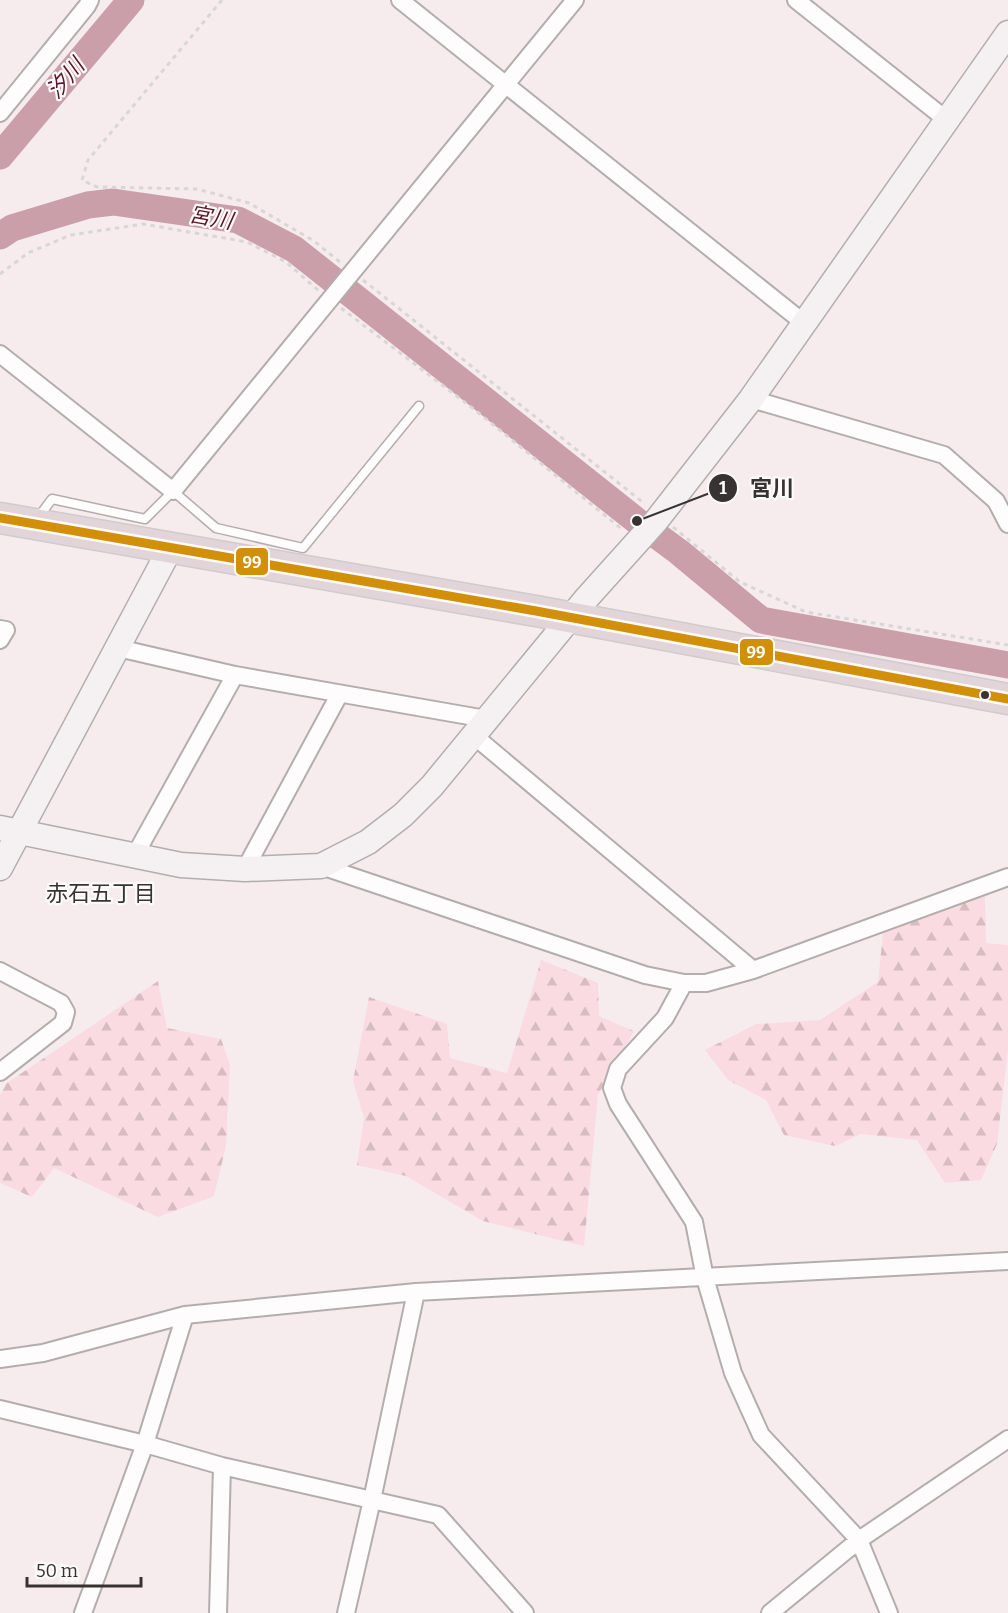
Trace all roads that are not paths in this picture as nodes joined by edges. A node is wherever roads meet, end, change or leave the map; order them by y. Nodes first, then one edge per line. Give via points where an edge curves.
1 (400, 0) edge
2 (575, 0) edge
3 (796, 0) edge
4 (90, 2) edge
5 (1008, 33) edge
6 (506, 86) junction
7 (0, 113) edge
8 (948, 121) junction
9 (804, 323) junction
10 (0, 354) edge
11 (751, 399) junction
12 (419, 405) dead end
13 (173, 491) junction
14 (0, 518) edge
15 (33, 524) junction
16 (1008, 524) edge
17 (171, 547) junction
18 (572, 617) junction
19 (0, 629) edge
20 (0, 640) edge
21 (118, 648) junction
22 (235, 675) junction
23 (339, 695) junction
24 (1008, 699) edge
25 (479, 727) junction
26 (9, 831) edge
27 (135, 855) junction
28 (321, 866) junction
29 (0, 868) edge
30 (245, 869) junction
31 (1008, 877) edge
32 (753, 970) junction
33 (0, 971) edge
34 (684, 983) junction
35 (0, 1071) edge
36 (1008, 1261) edge
37 (705, 1278) junction
38 (416, 1292) junction
39 (185, 1315) junction
40 (0, 1359) edge
41 (0, 1409) edge
42 (1008, 1439) edge
43 (145, 1444) junction
44 (222, 1467) junction
45 (372, 1500) junction
46 (859, 1540) junction
47 (83, 1613) edge
48 (218, 1613) edge
49 (346, 1613) edge
50 (525, 1613) edge
51 (770, 1613) edge
52 (888, 1613) edge

1 - 6 street
2 - 6 street
3 - 8 street
4 - 7 street
5 - 8 street
6 - 9 street
6 - 13 street
8 - 9 street
9 - 11 street
10 - 13 street
11 - 16 street via 944,455 996,501
11 - 18 street via 649,530
12 - 13 lane via 303,548 216,528
13 - 15 lane via 145,519 52,499
14 - 15 highway
15 - 17 highway
17 - 18 highway
17 - 21 street
18 - 24 highway
18 - 25 street
19 - 20 street via 6,630
21 - 22 street
21 - 26 street
22 - 23 street
22 - 27 street
23 - 25 street
23 - 30 street
25 - 28 street via 404,815 368,842
25 - 32 street
26 - 27 street
26 - 29 street
27 - 30 street via 181,865
28 - 30 street
28 - 34 street via 645,975
31 - 32 street
32 - 34 street via 706,983
33 - 35 street via 61,1004 66,1012 63,1023
34 - 37 street via 665,1018 618,1069 612,1088 618,1104 694,1222
36 - 37 street
37 - 38 street
37 - 46 street via 733,1373 761,1435
38 - 39 street
38 - 45 street
39 - 40 street via 43,1353
39 - 43 street
41 - 43 street
42 - 46 street
43 - 44 street
43 - 47 street
44 - 45 street
44 - 48 street
45 - 49 street
45 - 50 street via 438,1515
46 - 51 street
46 - 52 street

